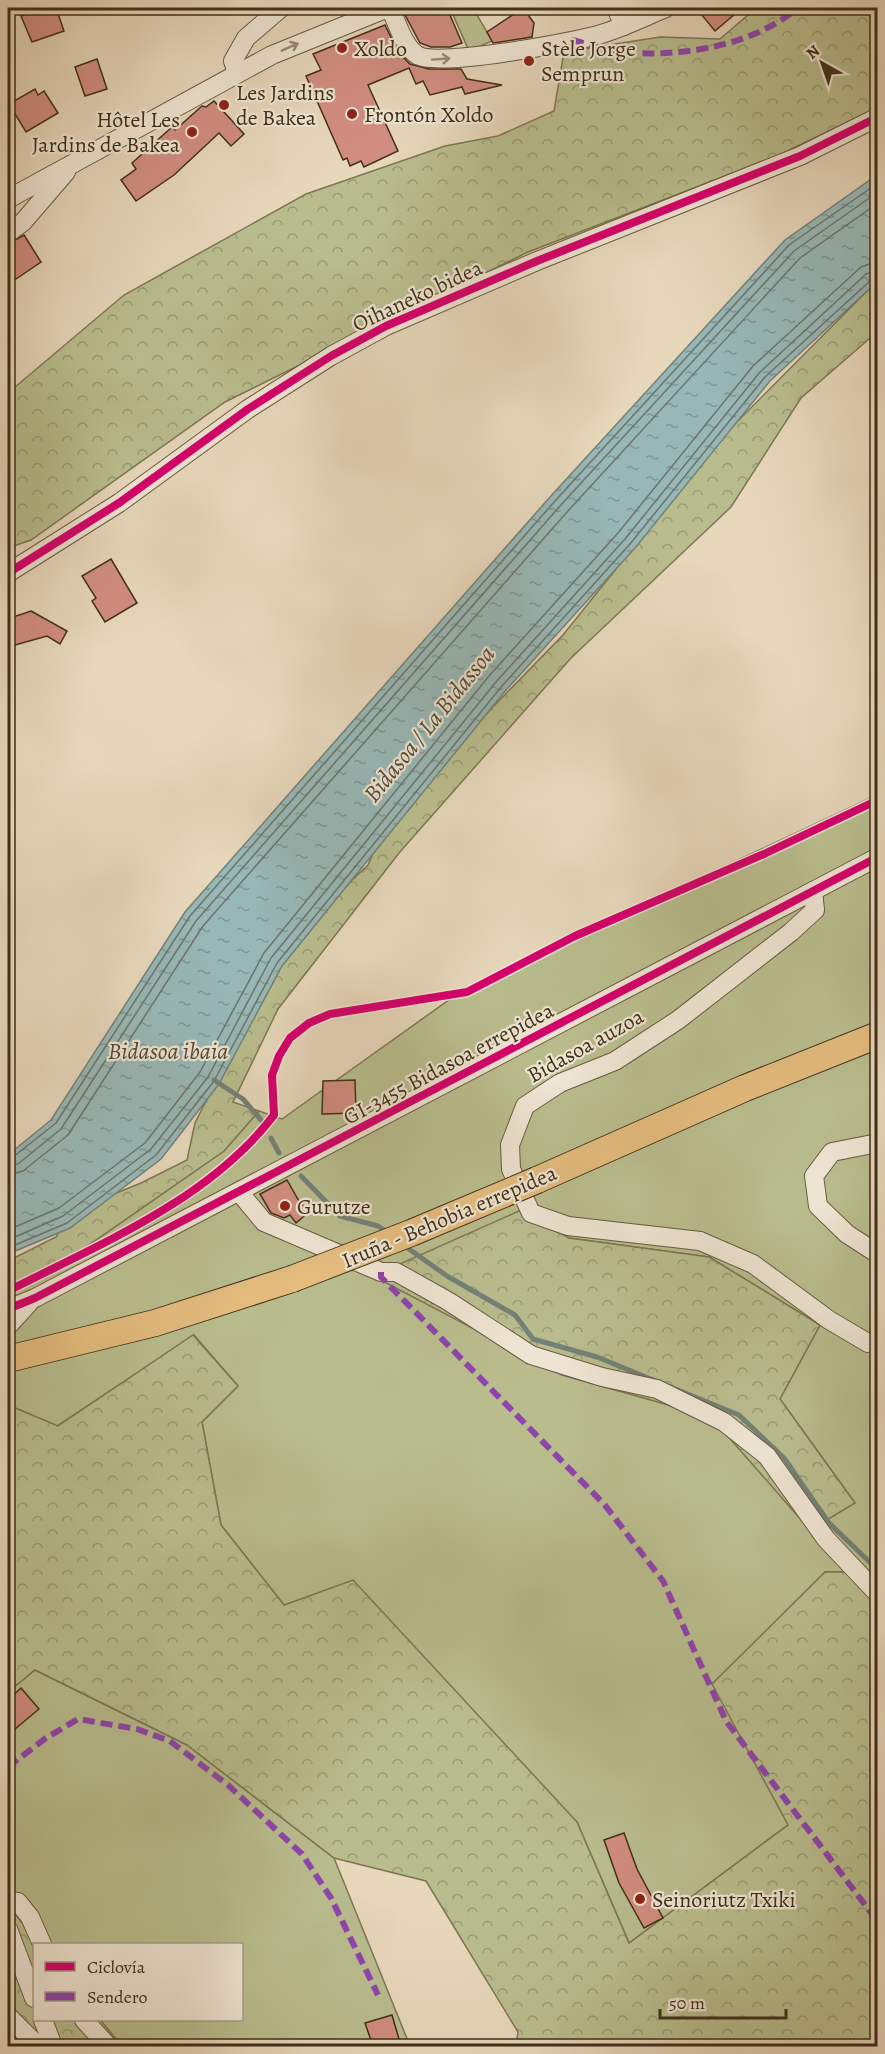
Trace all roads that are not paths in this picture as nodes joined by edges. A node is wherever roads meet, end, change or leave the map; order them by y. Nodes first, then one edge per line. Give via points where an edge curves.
1 (281, 8) edge
2 (389, 8) edge
3 (616, 8) edge
4 (666, 8) edge
5 (624, 26) junction
6 (237, 73) junction
7 (878, 117) edge
8 (74, 163) junction
9 (8, 199) edge
10 (8, 233) edge
11 (8, 573) edge
12 (878, 857) edge
13 (813, 891) junction
14 (878, 1035) edge
15 (878, 1143) edge
16 (240, 1193) junction
17 (878, 1254) edge
18 (35, 1298) junction
19 (8, 1309) edge
20 (8, 1326) edge
21 (878, 1340) edge
22 (8, 1359) edge
23 (878, 1594) edge
24 (8, 1905) edge
25 (8, 1929) edge
26 (42, 1943) edge
27 (33, 1995) edge
28 (8, 2016) edge
29 (44, 2021) edge
30 (86, 2021) edge
31 (38, 2046) edge
32 (53, 2046) edge
33 (108, 2046) edge

1 - 6 street via 246,38 233,61
2 -> 5 street via 406,43 417,55 431,60 532,47
6 -> 2 street via 321,33
3 - 5 street
4 - 5 street
6 - 8 street
7 - 11 street, Oihaneko bidea via 800,156 386,326 331,356 119,503
8 - 9 street
8 - 10 street via 23,222
12 - 13 street, GI-3455 Bidasoa errepidea
13 - 16 street, GI-3455 Bidasoa errepidea
13 - 21 street, Bidasoa auzoa via 815,910 678,1020 615,1061 560,1083 525,1106 510,1145 511,1169 531,1213 568,1226 700,1241 753,1264 829,1320 868,1343
14 - 22 highway, Iruña - Behobia errepidea, bridge via 411,1233 292,1279 155,1323
15 - 17 street via 832,1152 814,1176 818,1206 847,1234
16 - 18 street, GI-3455 Bidasoa errepidea
16 - 23 street via 264,1222 381,1272 396,1272 531,1355 657,1389 724,1422 766,1456 826,1539
18 - 19 street
18 - 20 street
24 - 26 street via 10,1901 18,1902
25 - 27 street
28 - 31 street
29 - 32 street
30 - 33 street

